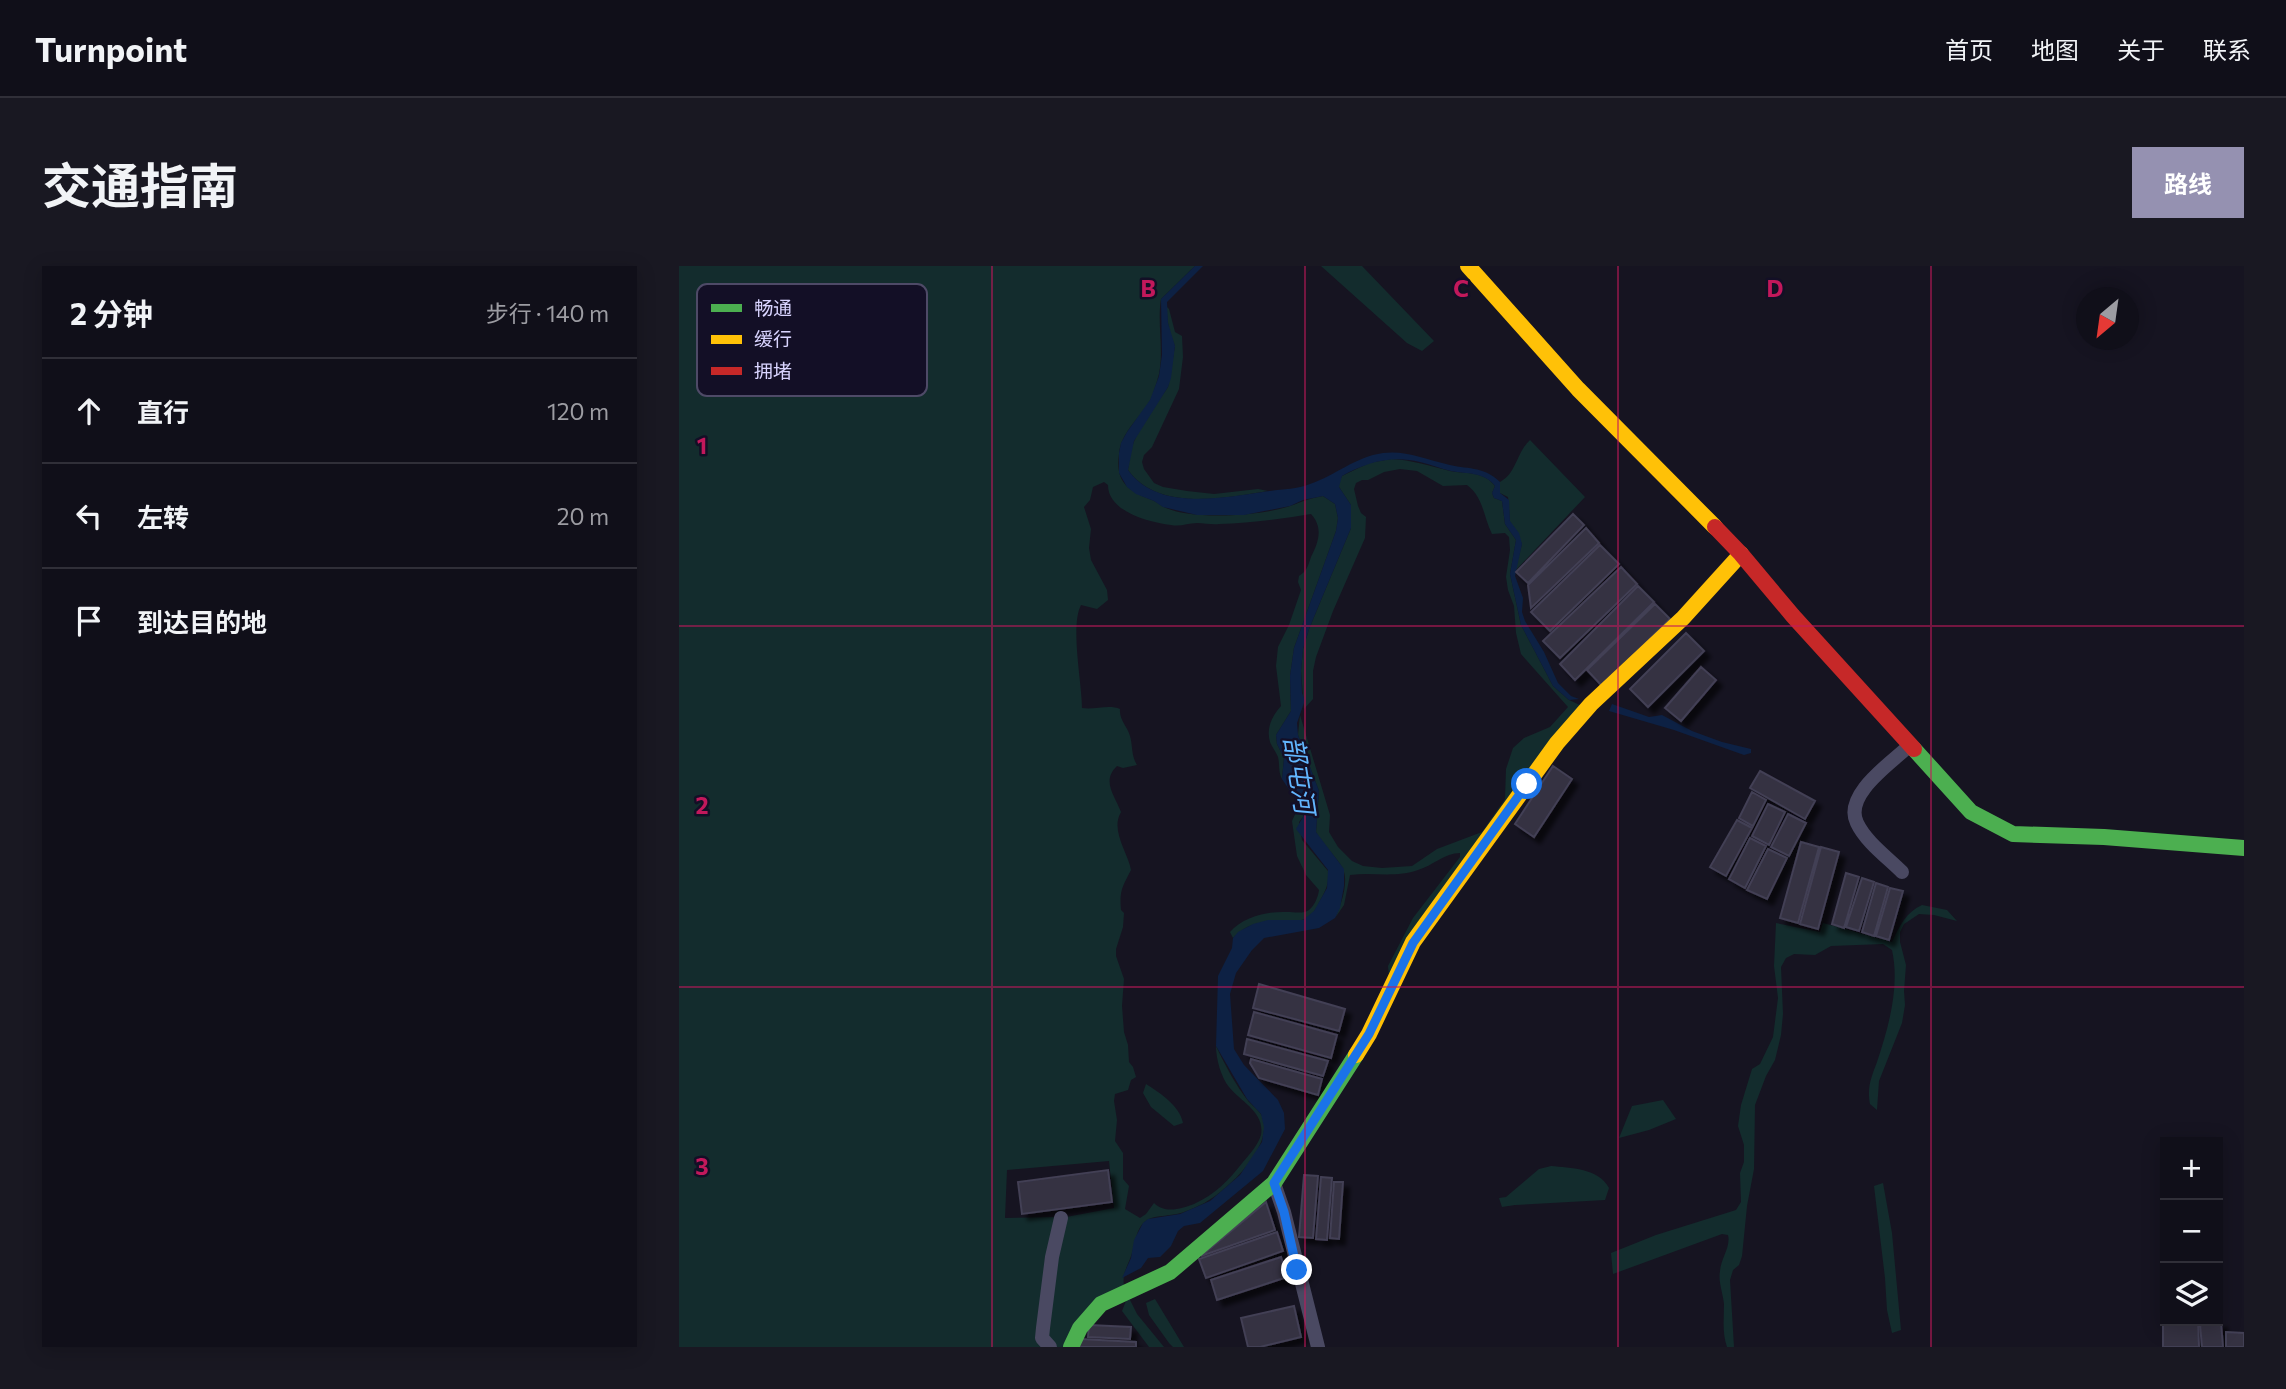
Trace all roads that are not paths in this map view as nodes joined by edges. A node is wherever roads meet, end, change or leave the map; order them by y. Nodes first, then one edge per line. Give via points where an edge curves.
1 (1468, 266) edge
2 (1741, 554) junction
3 (1911, 744) junction
4 (2244, 848) edge
5 (1902, 872) dead end
6 (1274, 1183) junction
7 (1061, 1218) dead end
8 (1050, 1347) edge
9 (1071, 1347) edge
10 (1318, 1347) edge

1 - 2 main road via 1579,389
2 - 3 main road
2 - 6 main road via 1557,743 1413,943 1369,1034
3 - 4 main road via 1971,812 2013,834
3 - 5 lane via 1862,790 1855,804 1855,821
6 - 9 main road via 1184,1260 1152,1282 1120,1292 1093,1311
6 - 10 lane
7 - 8 lane via 1042,1338

